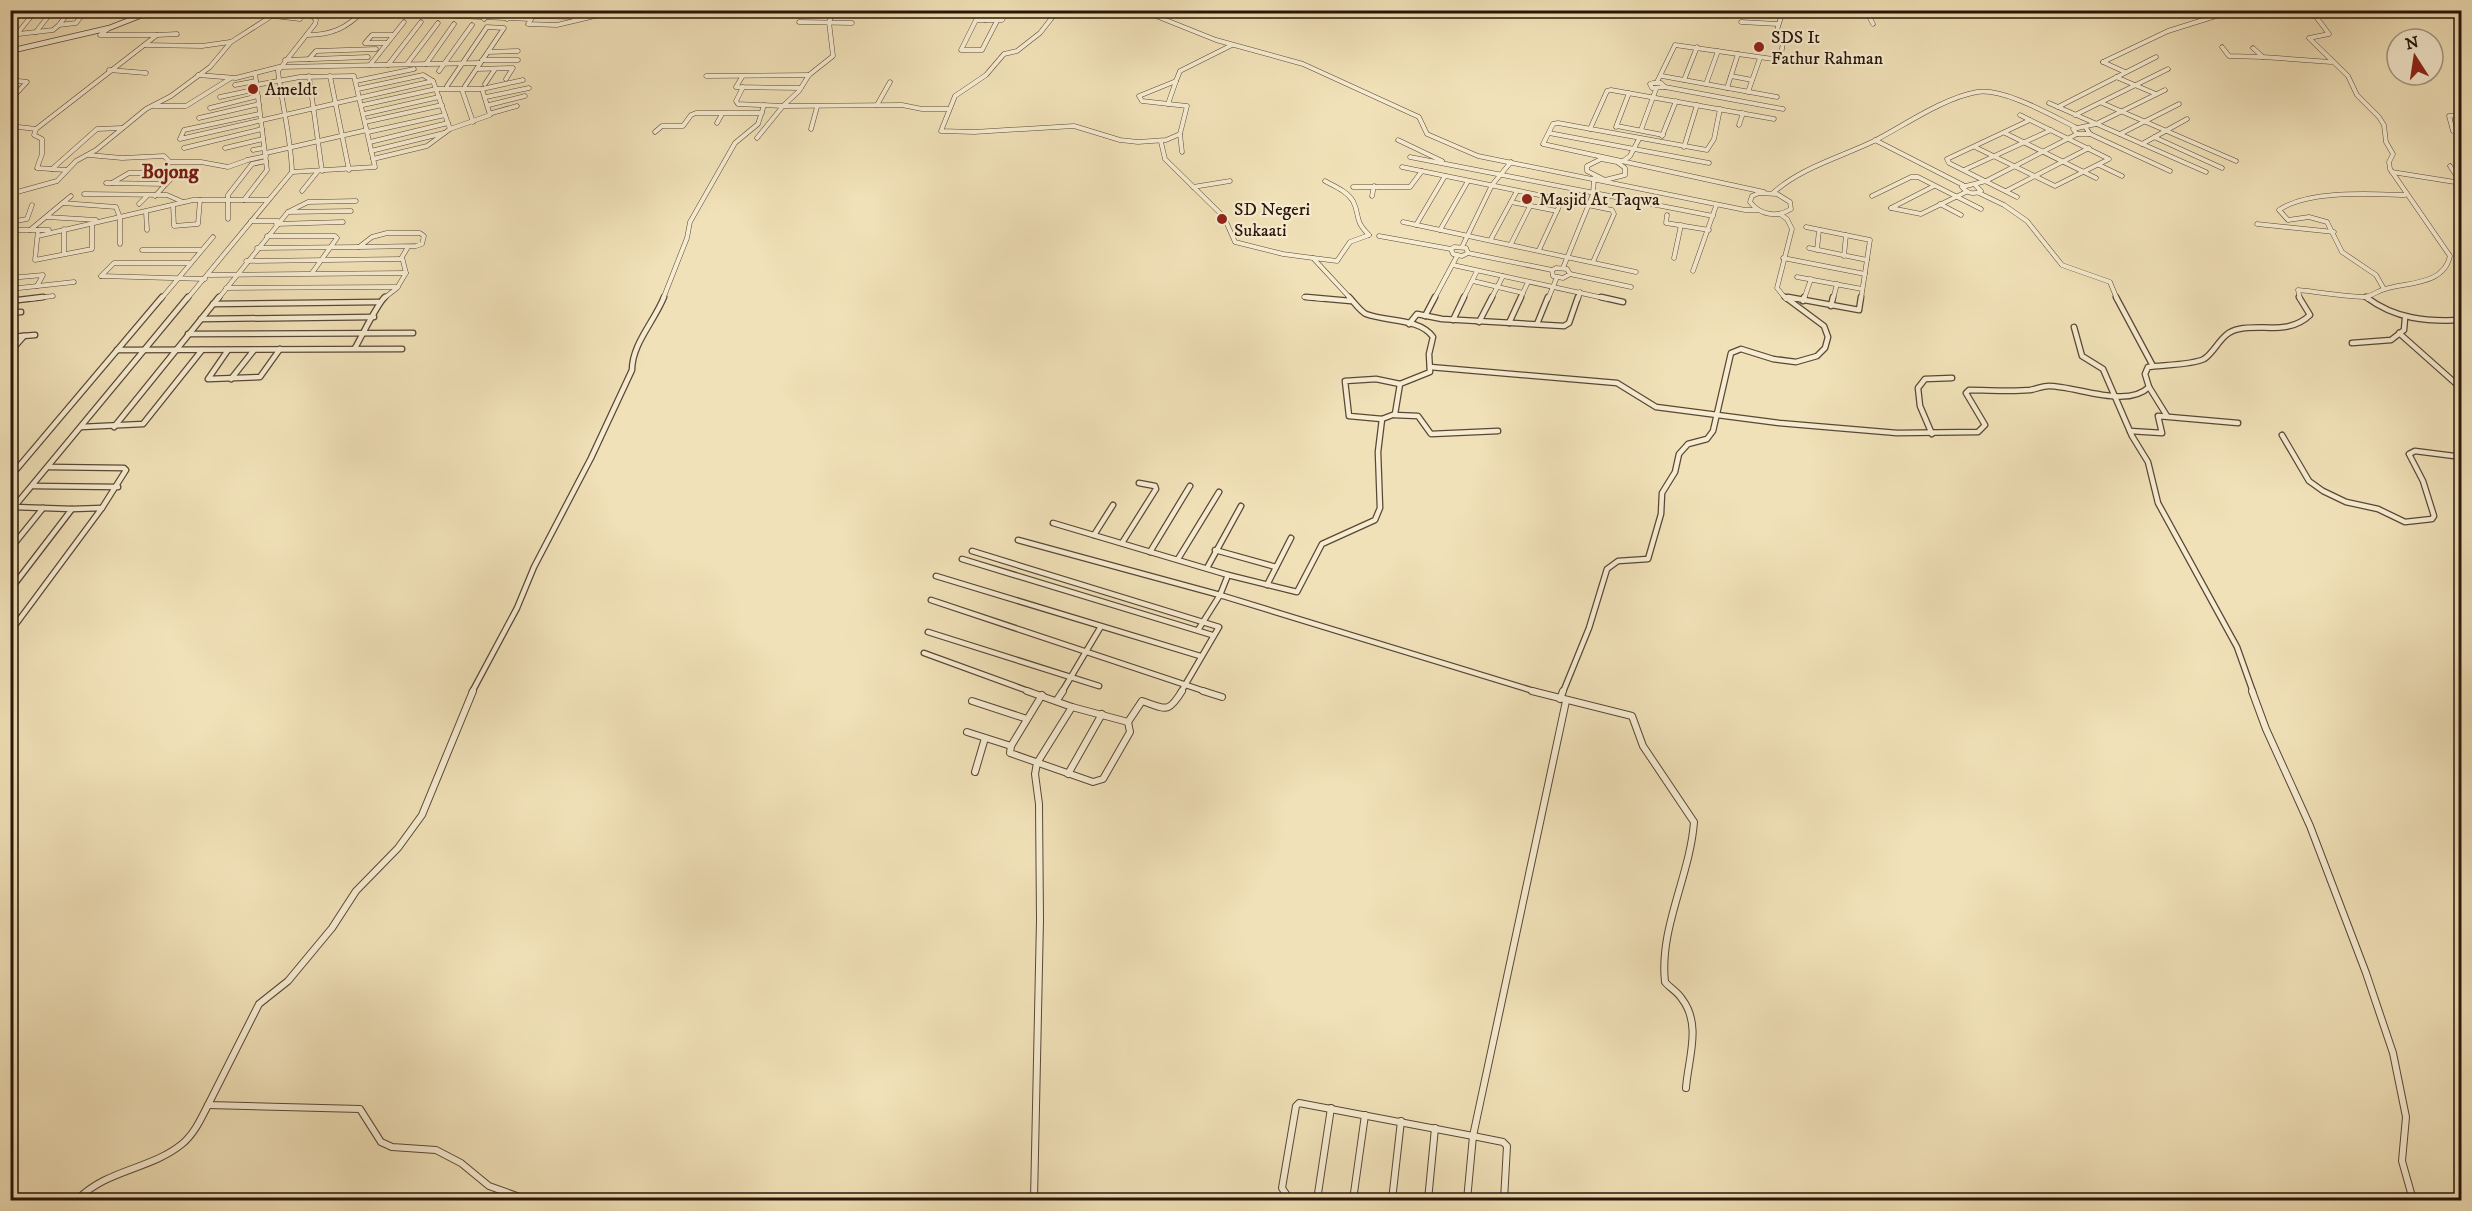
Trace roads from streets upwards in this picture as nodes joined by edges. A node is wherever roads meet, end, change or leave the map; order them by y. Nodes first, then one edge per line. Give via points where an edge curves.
1 (19, 10) edge
2 (36, 10) edge
3 (53, 10) edge
4 (70, 10) edge
5 (86, 10) edge
6 (155, 10) edge
7 (281, 10) edge
8 (307, 10) edge
9 (364, 10) edge
10 (437, 10) edge
11 (492, 10) edge
12 (514, 10) edge
13 (537, 10) edge
14 (586, 10) edge
15 (620, 10) edge
16 (794, 10) edge
17 (989, 10) edge
18 (1007, 10) edge
19 (1058, 10) edge
20 (1141, 10) edge
21 (1777, 10) edge
22 (1866, 10) edge
23 (2235, 10) edge
24 (2311, 10) edge
25 (607, 12) edge
26 (832, 13) edge
27 (901, 15) dead end
28 (274, 16) junction
29 (532, 18) junction
30 (581, 18) junction
31 (300, 19) dead end
32 (484, 19) junction
33 (507, 19) junction
34 (985, 20) junction
35 (10, 21) edge
36 (404, 21) dead end
37 (997, 21) junction
38 (421, 22) dead end
39 (799, 22) dead end
40 (829, 22) junction
41 (1741, 22) dead end
42 (438, 23) dead end
43 (852, 23) dead end
44 (454, 24) dead end
45 (1778, 24) junction
46 (1873, 24) dead end
47 (59, 25) junction
48 (472, 25) dead end
49 (109, 28) junction
50 (36, 32) junction
51 (17, 34) junction
52 (177, 34) dead end
53 (307, 34) junction
54 (10, 35) edge
55 (158, 35) junction
56 (393, 35) junction
57 (231, 42) junction
58 (387, 43) junction
59 (1230, 44) junction
60 (145, 45) junction
61 (1697, 47) junction
62 (2222, 47) dead end
63 (2253, 48) dead end
64 (376, 49) dead end
65 (10, 51) edge
66 (518, 51) dead end
67 (1718, 51) junction
68 (488, 52) junction
69 (1738, 54) junction
70 (368, 57) dead end
71 (2156, 57) dead end
72 (2263, 57) junction
73 (1760, 58) junction
74 (309, 59) junction
75 (285, 60) junction
76 (518, 60) dead end
77 (481, 62) junction
78 (2331, 62) junction
79 (462, 63) junction
80 (407, 64) junction
81 (426, 64) junction
82 (444, 64) junction
83 (370, 65) junction
84 (388, 65) junction
85 (279, 67) junction
86 (415, 68) junction
87 (477, 69) junction
88 (495, 69) junction
89 (2168, 69) dead end
90 (109, 70) junction
91 (439, 71) dead end
92 (2125, 72) junction
93 (146, 73) dead end
94 (255, 73) junction
95 (198, 75) junction
96 (809, 75) junction
97 (309, 76) junction
98 (330, 76) junction
99 (706, 76) dead end
100 (1662, 76) junction
101 (1731, 76) junction
102 (742, 77) junction
103 (2116, 77) junction
104 (231, 78) junction
105 (506, 79) dead end
106 (10, 80) edge
107 (279, 80) junction
108 (523, 80) dead end
109 (1684, 80) junction
110 (1752, 80) junction
111 (356, 81) junction
112 (433, 81) junction
113 (1176, 81) junction
114 (890, 82) dead end
115 (1657, 82) junction
116 (485, 84) dead end
117 (1706, 84) junction
118 (235, 85) dead end
119 (256, 85) junction
120 (447, 86) dead end
121 (465, 86) dead end
122 (2136, 86) junction
123 (743, 87) junction
124 (1665, 87) junction
125 (529, 88) dead end
126 (801, 88) junction
127 (1727, 88) junction
128 (358, 89) junction
129 (436, 89) junction
130 (482, 89) junction
131 (1656, 89) junction
132 (462, 90) junction
133 (1737, 90) junction
134 (2165, 90) dead end
135 (1748, 92) junction
136 (1629, 93) junction
137 (2156, 94) junction
138 (258, 96) junction
139 (525, 96) dead end
140 (220, 97) dead end
141 (360, 97) junction
142 (439, 97) junction
143 (486, 97) junction
144 (1652, 97) junction
145 (1777, 97) dead end
146 (10, 100) edge
147 (1734, 100) junction
148 (1676, 101) junction
149 (336, 102) junction
150 (2049, 103) dead end
151 (2102, 103) junction
152 (259, 104) junction
153 (1168, 104) junction
154 (2179, 104) dead end
155 (363, 105) junction
156 (442, 105) junction
157 (489, 105) junction
158 (764, 105) junction
159 (877, 105) junction
160 (1697, 105) junction
161 (152, 106) junction
162 (517, 106) dead end
163 (783, 106) junction
164 (817, 107) junction
165 (2058, 107) junction
166 (210, 108) dead end
167 (313, 108) junction
168 (948, 109) junction
169 (1720, 109) junction
170 (1783, 109) dead end
171 (762, 112) junction
172 (2122, 112) junction
173 (492, 113) junction
174 (1743, 113) junction
175 (259, 114) junction
176 (364, 114) junction
177 (445, 114) junction
178 (722, 114) junction
179 (283, 115) junction
180 (2020, 115) dead end
181 (2075, 115) junction
182 (2462, 115) edge
183 (199, 118) dead end
184 (1774, 119) dead end
185 (2187, 119) dead end
186 (2030, 120) junction
187 (2145, 121) junction
188 (259, 122) junction
189 (365, 122) junction
190 (473, 122) junction
191 (448, 123) junction
192 (717, 123) dead end
193 (2096, 124) junction
194 (1739, 125) dead end
195 (10, 126) edge
196 (1617, 126) junction
197 (2074, 127) junction
198 (122, 128) junction
199 (2086, 128) junction
200 (36, 129) junction
201 (262, 129) junction
202 (811, 129) dead end
203 (1590, 129) junction
204 (1641, 130) junction
205 (2051, 130) junction
206 (2166, 130) junction
207 (368, 131) junction
208 (448, 131) junction
209 (654, 132) dead end
210 (2005, 133) junction
211 (1180, 134) junction
212 (1550, 134) junction
213 (1613, 134) junction
214 (2077, 134) junction
215 (2090, 134) junction
216 (2120, 134) junction
217 (2462, 134) edge
218 (343, 135) junction
219 (1663, 135) junction
220 (396, 136) junction
221 (2154, 137) junction
222 (757, 138) dead end
223 (2069, 138) junction
224 (263, 139) junction
225 (1639, 139) junction
226 (322, 140) junction
227 (1398, 140) dead end
228 (1875, 140) junction
229 (370, 142) junction
230 (1161, 142) junction
231 (1659, 142) junction
232 (2023, 142) junction
233 (396, 144) junction
234 (2142, 144) junction
235 (1684, 147) junction
236 (1975, 147) junction
237 (184, 148) dead end
238 (225, 148) dead end
239 (291, 148) junction
240 (2089, 148) junction
241 (1634, 149) junction
242 (253, 150) dead end
243 (371, 151) junction
244 (2043, 152) junction
245 (400, 153) junction
246 (1182, 153) dead end
247 (265, 154) junction
248 (87, 155) junction
249 (1630, 156) junction
250 (1992, 156) junction
251 (1410, 157) dead end
252 (373, 159) junction
253 (1609, 159) junction
254 (248, 160) junction
255 (1501, 161) junction
256 (1623, 161) junction
257 (2063, 161) junction
258 (2236, 161) dead end
259 (240, 162) dead end
260 (1510, 163) junction
261 (1709, 163) dead end
262 (1633, 164) junction
263 (1452, 165) junction
264 (2099, 165) junction
265 (2450, 166) dead end
266 (1402, 167) dead end
267 (2013, 167) junction
268 (1504, 168) junction
269 (2222, 168) dead end
270 (52, 169) junction
271 (66, 170) junction
272 (350, 170) junction
273 (1964, 170) junction
274 (320, 171) junction
275 (1422, 171) junction
276 (2170, 171) dead end
277 (292, 172) junction
278 (2084, 172) junction
279 (2206, 172) dead end
280 (2392, 172) junction
281 (160, 173) dead end
282 (1499, 174) junction
283 (174, 176) dead end
284 (1444, 176) junction
285 (2122, 176) dead end
286 (2033, 177) junction
287 (2096, 178) dead end
288 (1595, 179) junction
289 (1230, 181) dead end
290 (1325, 181) dead end
291 (1468, 181) junction
292 (1986, 181) junction
293 (1605, 182) junction
294 (2461, 183) edge
295 (166, 184) junction
296 (1492, 185) junction
297 (1963, 185) junction
298 (1374, 186) junction
299 (1413, 186) joint
300 (1596, 186) junction
301 (1935, 186) junction
302 (1976, 186) junction
303 (1193, 187) junction
304 (1353, 187) dead end
305 (1517, 190) junction
306 (302, 191) dead end
307 (2006, 191) junction
308 (1764, 192) junction
309 (1966, 192) junction
310 (1773, 193) junction
311 (1979, 193) junction
312 (10, 194) edge
313 (84, 194) dead end
314 (1593, 194) junction
315 (2405, 195) junction
316 (72, 196) dead end
317 (147, 196) junction
318 (154, 196) junction
319 (1372, 196) dead end
320 (1872, 196) dead end
321 (1956, 196) junction
322 (2018, 197) dead end
323 (10, 200) edge
324 (227, 200) junction
325 (244, 200) junction
326 (268, 200) junction
327 (1562, 200) junction
328 (200, 201) junction
329 (356, 201) dead end
330 (183, 202) junction
331 (1511, 202) junction
332 (63, 203) junction
333 (139, 204) dead end
334 (1940, 204) junction
335 (32, 205) dead end
336 (173, 205) junction
337 (1588, 205) junction
338 (10, 206) edge
339 (1530, 206) junction
340 (1716, 206) junction
341 (1735, 208) junction
342 (1981, 209) dead end
343 (1758, 210) junction
344 (351, 211) dead end
345 (1557, 211) junction
346 (146, 212) junction
347 (288, 212) junction
348 (1780, 214) junction
349 (1667, 215) dead end
350 (1961, 215) dead end
351 (1713, 216) junction
352 (46, 217) junction
353 (120, 218) junction
354 (228, 219) dead end
355 (105, 221) junction
356 (251, 221) junction
357 (10, 222) edge
358 (277, 222) junction
359 (343, 222) dead end
360 (1403, 222) dead end
361 (92, 224) junction
362 (2257, 224) dead end
363 (1416, 225) junction
364 (1681, 225) junction
365 (1806, 227) dead end
366 (16, 230) dead end
367 (30, 230) junction
368 (62, 230) junction
369 (147, 230) dead end
370 (1440, 230) junction
371 (1709, 230) junction
372 (1819, 230) junction
373 (2334, 232) junction
374 (38, 233) junction
375 (1466, 235) junction
376 (1846, 235) junction
377 (267, 236) junction
378 (1379, 236) dead end
379 (213, 237) dead end
380 (1491, 239) junction
381 (120, 244) dead end
382 (1511, 244) junction
383 (359, 247) junction
384 (408, 247) junction
385 (1462, 247) junction
386 (257, 248) junction
387 (330, 248) junction
388 (1451, 249) junction
389 (1809, 249) dead end
390 (142, 250) dead end
391 (200, 250) junction
392 (1539, 250) junction
393 (1817, 250) junction
394 (64, 253) junction
395 (1468, 253) junction
396 (1457, 256) junction
397 (1844, 256) junction
398 (1566, 257) junction
399 (1313, 258) junction
400 (1674, 258) dead end
401 (1783, 258) junction
402 (402, 259) junction
403 (321, 260) junction
404 (1867, 260) junction
405 (246, 261) junction
406 (1593, 262) junction
407 (189, 263) junction
408 (1453, 265) junction
409 (1563, 268) junction
410 (1552, 270) junction
411 (1478, 271) junction
412 (1694, 271) dead end
413 (1636, 272) dead end
414 (312, 273) junction
415 (406, 273) junction
416 (1569, 274) junction
417 (1865, 274) junction
418 (236, 275) junction
419 (101, 276) joint
420 (1503, 276) junction
421 (207, 277) junction
422 (1557, 277) junction
423 (1797, 277) dead end
424 (10, 278) edge
425 (177, 279) junction
426 (1811, 279) junction
427 (1473, 281) junction
428 (74, 282) dead end
429 (1528, 282) junction
430 (1837, 284) junction
431 (38, 286) junction
432 (398, 287) junction
433 (1497, 287) junction
434 (1631, 287) dead end
435 (226, 288) junction
436 (1553, 288) junction
437 (10, 289) edge
438 (1862, 289) junction
439 (2384, 289) junction
440 (1580, 292) junction
441 (1522, 293) junction
442 (53, 296) dead end
443 (1304, 297) dead end
444 (1786, 297) dead end
445 (2366, 297) junction
446 (10, 300) edge
447 (1351, 301) junction
448 (1803, 301) junction
449 (379, 302) junction
450 (1623, 302) dead end
451 (213, 304) junction
452 (1831, 306) junction
453 (21, 312) dead end
454 (10, 313) edge
455 (1425, 316) junction
456 (374, 317) junction
457 (2405, 318) junction
458 (201, 319) junction
459 (1453, 320) junction
460 (2462, 320) edge
461 (1479, 322) junction
462 (1509, 323) junction
463 (1409, 324) junction
464 (1537, 324) junction
465 (2074, 327) dead end
466 (364, 333) junction
467 (412, 333) dead end
468 (2399, 333) junction
469 (188, 334) junction
470 (36, 335) dead end
471 (24, 336) junction
472 (10, 338) edge
473 (2352, 343) dead end
474 (355, 348) junction
475 (402, 348) dead end
476 (280, 349) junction
477 (117, 350) junction
478 (146, 350) junction
479 (175, 350) junction
480 (202, 350) junction
481 (228, 350) junction
482 (254, 350) junction
483 (11, 351) edge
484 (2153, 366) junction
485 (1430, 367) junction
486 (1952, 378) dead end
487 (231, 379) junction
488 (1400, 384) junction
489 (2149, 387) junction
490 (2462, 389) edge
491 (2115, 396) junction
492 (1719, 414) junction
493 (1394, 415) junction
494 (2167, 416) junction
495 (1382, 419) junction
496 (2238, 423) dead end
497 (81, 427) junction
498 (114, 427) junction
499 (2130, 430) junction
500 (1497, 431) dead end
501 (1932, 434) junction
502 (2282, 435) dead end
503 (2462, 457) edge
504 (49, 467) junction
505 (10, 477) edge
506 (1139, 483) dead end
507 (33, 486) junction
508 (1190, 486) dead end
509 (118, 487) junction
510 (1219, 492) dead end
511 (1113, 505) dead end
512 (13, 506) edge
513 (1241, 506) dead end
514 (43, 508) junction
515 (102, 508) junction
516 (72, 509) junction
517 (1053, 523) dead end
518 (1094, 535) junction
519 (1291, 538) dead end
520 (1018, 540) dead end
521 (1122, 543) junction
522 (10, 549) edge
523 (1215, 550) junction
524 (972, 551) dead end
525 (1150, 552) junction
526 (962, 559) dead end
527 (1178, 559) junction
528 (1276, 567) junction
529 (1207, 568) junction
530 (1228, 575) junction
531 (936, 576) dead end
532 (1267, 585) junction
533 (10, 590) edge
534 (1220, 595) junction
535 (930, 600) dead end
536 (1205, 621) junction
537 (10, 626) edge
538 (1101, 628) junction
539 (1198, 630) junction
540 (928, 632) dead end
541 (1212, 636) junction
542 (1086, 650) junction
543 (924, 653) dead end
544 (1200, 656) junction
545 (1070, 677) junction
546 (1099, 686) dead end
547 (1184, 686) junction
548 (1042, 695) junction
549 (1222, 697) dead end
550 (1057, 700) junction
551 (1563, 700) junction
552 (972, 701) dead end
553 (1072, 706) junction
554 (1102, 714) junction
555 (1027, 719) junction
556 (1128, 722) junction
557 (967, 732) dead end
558 (985, 738) junction
559 (1011, 746) junction
560 (1037, 763) junction
561 (975, 772) dead end
562 (1068, 774) junction
563 (1686, 1088) dead end
564 (208, 1105) junction
565 (1332, 1108) junction
566 (1365, 1114) junction
567 (1401, 1121) junction
568 (1435, 1128) junction
569 (1473, 1136) junction
570 (77, 1200) edge
571 (528, 1200) edge
572 (1034, 1200) edge
573 (1307, 1200) edge
574 (1317, 1200) edge
575 (1353, 1200) edge
576 (1392, 1200) edge
577 (1428, 1200) edge
578 (1467, 1200) edge
579 (1504, 1200) edge
580 (2413, 1200) edge

1 - 35 street
2 - 51 street
3 - 50 street
4 - 47 street
5 - 47 street via 76,23
6 - 49 street
7 - 28 street
8 - 53 street via 316,22
9 - 53 street via 352,23 329,35
10 - 32 street via 435,15
11 - 32 street
12 - 33 street
13 - 29 street
14 - 30 street
15 - 25 street
16 - 26 street via 792,14
17 - 34 street
18 - 37 street via 1003,19
19 - 168 street via 1040,33 1017,51 1003,55 986,75 961,90
20 - 59 street
21 - 45 street via 1781,18
22 - 46 street
23 - 92 street via 2168,31 2103,62
24 - 78 street via 2329,34 2308,37
25 - 30 street
26 - 27 street
26 - 40 street
28 - 31 street
28 - 57 street
29 - 30 street
29 - 30 street via 529,25 554,25
29 - 33 street
32 - 33 street
34 - 37 street
34 - 37 street via 976,20 961,50 982,50
36 - 56 street
38 - 84 street
39 - 40 street
40 - 43 street
40 - 96 street via 833,56
41 - 45 street
42 - 80 street
44 - 81 street
45 - 73 street via 1783,43 1780,60
47 - 50 street via 54,30
48 - 82 street
49 - 55 street via 100,35
49 - 65 street
50 - 51 street
51 - 54 street
52 - 55 street
53 - 75 street
55 - 60 street
56 - 58 street
56 - 58 street via 372,35 365,43
57 - 60 street
57 - 95 street
58 - 83 street
59 - 113 street via 1180,71
59 - 255 street via 1287,60 1417,116 1423,121 1425,135 1446,146 1471,156
60 - 90 street
61 - 67 street
61 - 100 street via 1675,45
61 - 109 street
62 - 72 street via 2229,56
63 - 72 street
64 - 74 street via 316,51
66 - 68 street
67 - 69 street
67 - 117 street
68 - 77 street
68 - 79 street via 504,27 487,27
69 - 73 street
69 - 101 street
70 - 74 street
71 - 92 street
72 - 78 street
73 - 110 street
74 - 75 street
75 - 85 street
76 - 77 street
77 - 79 street
77 - 87 street
78 - 280 street via 2348,75 2357,95 2384,124 2386,142 2393,154 2389,162
79 - 82 street
79 - 120 street
80 - 84 street
80 - 86 street
81 - 82 street
81 - 86 street
82 - 91 street
83 - 84 street
83 - 85 street
85 - 94 street
85 - 107 street
86 - 111 street
87 - 88 street
87 - 121 street
88 - 105 street via 513,68
88 - 116 street
89 - 122 street
90 - 93 street
90 - 200 street
92 - 103 street
94 - 104 street
94 - 119 street
95 - 104 street
95 - 161 street
96 - 102 street
96 - 126 street
97 - 98 street
97 - 107 street
97 - 167 street
98 - 111 street via 354,74
98 - 149 street
99 - 102 street
100 - 109 street
100 - 115 street
101 - 110 street
101 - 127 street
102 - 123 street via 735,86
103 - 122 street
103 - 165 street
104 - 161 street via 186,106
106 - 146 street via 27,82
107 - 119 street
107 - 179 street
108 - 130 street
109 - 117 street
110 - 135 street
111 - 128 street
112 - 128 street via 422,75
112 - 129 street
112 - 141 street
113 - 153 street
113 - 153 street via 1139,96 1142,101
114 - 159 street
115 - 124 street
115 - 131 street via 1650,84
117 - 127 street
118 - 119 street
119 - 138 street
119 - 140 street
122 - 137 street
122 - 151 street
123 - 126 street
123 - 158 street via 737,104
124 - 131 street
124 - 147 street
125 - 143 street
126 - 163 street
127 - 133 street
128 - 141 street
129 - 132 street
129 - 142 street
129 - 155 street
130 - 132 street
130 - 143 street
131 - 144 street
132 - 190 street
133 - 135 street
133 - 147 street
134 - 137 street
135 - 145 street
136 - 144 street
136 - 196 street
136 - 203 street via 1607,91
137 - 172 street
138 - 152 street
138 - 166 street
139 - 157 street
141 - 149 street
141 - 155 street
142 - 156 street
142 - 176 street
143 - 157 street
144 - 148 street
144 - 204 street
147 - 170 street
148 - 160 street
148 - 219 street
149 - 167 street
149 - 218 street
150 - 165 street
151 - 172 street
151 - 181 street
152 - 175 street
152 - 183 street
153 - 211 street via 1187,106
154 - 187 street
155 - 176 street
156 - 177 street
156 - 189 street
157 - 173 street
158 - 163 street
158 - 171 street
159 - 164 street
159 - 168 street
160 - 169 street
160 - 235 street
161 - 198 street
162 - 173 street
163 - 164 street
163 - 222 street
164 - 202 street
165 - 181 street
167 - 179 street
167 - 226 street
168 - 230 street via 942,131 982,133 1074,126 1115,139
169 - 174 street
169 - 235 street via 1714,140 1708,149
171 - 178 street
171 - 564 street via 758,124 735,143 690,222 657,314 632,355 632,370 470,696 422,815 398,848 356,891 288,981 259,1004
172 - 187 street
172 - 193 street
173 - 190 street
174 - 184 street
174 - 194 street
175 - 188 street
175 - 188 street via 184,130 180,139
176 - 189 street
177 - 191 street
177 - 207 street
178 - 192 street
178 - 209 street via 694,114 683,126 660,127
179 - 188 street
179 - 239 street
180 - 186 street
181 - 193 street
182 - 217 street via 2449,116 2453,131
185 - 206 street
186 - 205 street
186 - 210 street
187 - 206 street
187 - 216 street
188 - 201 street
189 - 207 street
190 - 208 street
191 - 208 street
191 - 220 street
193 - 199 street
193 - 216 street
195 - 200 street
196 - 204 street
196 - 213 street
197 - 199 street
197 - 214 street
197 - 228 street via 2017,99 1983,92 1929,110
198 - 248 street
198 - 270 street via 97,129
199 - 215 street
200 - 270 street via 34,135 42,139 42,147 36,167
201 - 224 street
201 - 237 street
203 - 212 street via 1555,123
203 - 213 street
204 - 219 street
205 - 223 street
205 - 232 street
206 - 221 street
206 - 258 street
207 - 218 street
207 - 229 street
208 - 233 street
208 - 245 street via 428,145
210 - 232 street
210 - 236 street
211 - 230 street
211 - 246 street
212 - 241 street
212 - 253 street via 1545,146
213 - 225 street
214 - 215 street
214 - 223 street
215 - 276 street
216 - 234 street
218 - 226 street
218 - 272 street
219 - 231 street
220 - 229 street
220 - 233 street
221 - 234 street
221 - 269 street
223 - 240 street
223 - 244 street
224 - 238 street
224 - 247 street
225 - 231 street
225 - 241 street
226 - 239 street
226 - 274 street
227 - 263 street
228 - 297 street
228 - 310 street via 1786,181
229 - 243 street
230 - 303 street via 1165,159
231 - 235 street
232 - 244 street
232 - 250 street
233 - 243 street
233 - 245 street
234 - 279 street
236 - 250 street
236 - 273 street via 1947,159
239 - 247 street
239 - 277 street
240 - 257 street
240 - 264 street via 2109,158
241 - 249 street
241 - 261 street
242 - 247 street
243 - 252 street
244 - 257 street
244 - 267 street
245 - 252 street
247 - 254 street
247 - 324 street via 252,164
247 - 325 street via 267,173
248 - 254 street via 164,156 170,162 228,167
248 - 271 street
249 - 256 street
249 - 262 street
250 - 267 street
250 - 273 street
251 - 263 street
252 - 272 street via 375,167
253 - 256 street
253 - 288 street via 1587,166
253 - 288 street via 1623,166 1625,175 1613,180
254 - 259 street
255 - 260 street
255 - 268 street
256 - 262 street
257 - 278 street
257 - 286 street
260 - 268 street
260 - 288 street
262 - 308 street
263 - 282 street
264 - 278 street
264 - 285 street
265 - 294 street
266 - 275 street
267 - 286 street
267 - 292 street
268 - 282 street
270 - 271 street
271 - 312 street via 55,182
272 - 274 street
273 - 292 street
274 - 277 street
274 - 306 street
275 - 284 street
275 - 299 street
277 - 326 street
278 - 286 street via 2056,186
278 - 287 street
280 - 294 street
280 - 315 street
281 - 295 street via 129,173 109,183
282 - 296 street
282 - 314 street
283 - 295 street
284 - 291 street
284 - 363 street
286 - 307 street
288 - 293 street
288 - 300 street
289 - 303 street
290 - 399 street via 1352,196 1357,223 1369,235 1350,242 1337,261
291 - 296 street
291 - 370 street
292 - 302 street
292 - 307 street
293 - 300 street
293 - 340 street
293 - 341 street
295 - 318 street
296 - 305 street
296 - 375 street
297 - 302 street
297 - 309 street
298 - 299 street
298 - 304 street
298 - 319 street
300 - 314 street
301 - 320 street via 1914,177
301 - 321 street
301 - 334 street via 1891,209 1918,214
302 - 311 street
303 - 399 street via 1224,217 1237,243
305 - 327 street
305 - 331 street
307 - 322 street
308 - 310 street
308 - 343 street via 1750,199
309 - 311 street
309 - 321 street
310 - 348 street via 1792,204 1790,210
311 - 484 street via 2015,210 2062,265 2110,282
313 - 317 street
314 - 337 street
314 - 351 street
315 - 373 street via 2308,199 2279,208 2286,220 2320,219
315 - 439 street via 2451,261 2443,272 2427,280
316 - 332 street
317 - 318 street
317 - 333 street
318 - 330 street via 167,195
321 - 334 street
321 - 342 street
323 - 338 street via 13,199
324 - 325 street
324 - 328 street
324 - 354 street
325 - 326 street
326 - 356 street
327 - 337 street
327 - 345 street
328 - 330 street
328 - 336 street via 198,224 174,226
329 - 347 street via 308,202
330 - 336 street
331 - 339 street
331 - 380 street
332 - 352 street
332 - 353 street via 116,207
334 - 350 street
335 - 357 street via 27,219
336 - 346 street
337 - 398 street
337 - 406 street via 1614,213
339 - 345 street
339 - 382 street
340 - 341 street
340 - 351 street
341 - 343 street
343 - 348 street
344 - 347 street
345 - 392 street
346 - 353 street
346 - 369 street
347 - 358 street
348 - 401 street via 1792,229
349 - 364 street via 1665,222
351 - 371 street
352 - 355 street
352 - 367 street
353 - 355 street
353 - 381 street
355 - 361 street
356 - 358 street
356 - 421 street
358 - 359 street
358 - 377 street
360 - 363 street
361 - 368 street
361 - 394 street via 92,249
362 - 373 street
363 - 370 street
364 - 371 street
364 - 400 street
365 - 372 street
366 - 367 street
367 - 374 street
368 - 374 street
368 - 394 street
370 - 375 street
371 - 412 street
372 - 376 street
372 - 393 street
373 - 439 street via 2342,252 2376,274
374 - 394 street via 35,260
375 - 380 street
375 - 385 street
376 - 397 street
376 - 404 street via 1870,240
377 - 386 street
377 - 387 street via 335,236
378 - 388 street
379 - 391 street
380 - 382 street
382 - 392 street
383 - 384 street
383 - 384 street via 375,234 423,234 422,244
383 - 387 street
384 - 402 street
385 - 388 street
385 - 395 street
386 - 387 street
386 - 405 street
387 - 403 street
388 - 396 street
389 - 393 street
390 - 391 street
391 - 407 street
392 - 398 street
393 - 397 street
395 - 396 street
395 - 410 street
396 - 408 street
397 - 404 street
398 - 406 street
398 - 409 street
399 - 447 street
401 - 417 street
401 - 492 street via 1777,288 1786,301 1823,325 1827,346 1800,361 1766,359 1741,350 1732,352
402 - 403 street
402 - 415 street
403 - 405 street
403 - 414 street
404 - 417 street
405 - 418 street
406 - 413 street
407 - 419 street via 114,263
407 - 425 street
408 - 411 street
408 - 455 street
409 - 410 street
409 - 416 street
410 - 422 street
411 - 420 street
411 - 427 street
414 - 415 street
414 - 418 street
415 - 432 street
416 - 422 street
416 - 434 street
417 - 438 street
418 - 421 street
418 - 435 street
419 - 425 street
420 - 429 street
420 - 433 street
421 - 425 street
421 - 478 street
422 - 436 street
423 - 426 street
424 - 431 street via 43,275
425 - 477 street
426 - 430 street
426 - 448 street
427 - 433 street
427 - 459 street
428 - 431 street
429 - 436 street
429 - 441 street
430 - 438 street
430 - 452 street
431 - 437 street
432 - 435 street
432 - 449 street
433 - 441 street
433 - 461 street
435 - 451 street
436 - 440 street
436 - 464 street
438 - 452 street via 1858,311
439 - 445 street
440 - 450 street
440 - 464 street via 1568,324
441 - 462 street
442 - 446 street
443 - 447 street
444 - 448 street
445 - 457 street via 2385,312
445 - 484 street via 2298,290 2310,315 2300,324 2237,329 2202,360
447 - 463 street via 1367,314
448 - 452 street
449 - 451 street
449 - 456 street
451 - 458 street
453 - 454 street
455 - 459 street
455 - 463 street via 1416,314
456 - 458 street
456 - 466 street
457 - 460 street
457 - 468 street via 2404,330
458 - 469 street
459 - 461 street
461 - 462 street
462 - 464 street
463 - 485 street via 1432,335
465 - 491 street via 2082,356 2102,367
466 - 467 street
466 - 469 street
466 - 474 street
468 - 473 street via 2391,340
468 - 490 street
469 - 479 street
470 - 471 street
471 - 472 street
471 - 483 street
474 - 475 street
474 - 476 street
476 - 482 street
476 - 487 street via 260,377
477 - 478 street
477 - 505 street
478 - 479 street
478 - 497 street
479 - 480 street
479 - 498 street
480 - 481 street
480 - 498 street via 146,422
481 - 482 street
481 - 487 street via 207,378
482 - 487 street
484 - 489 street via 2145,369
485 - 488 street via 1425,376
485 - 492 street via 1617,383 1656,407
486 - 501 street via 1925,380 1918,388 1920,406
488 - 493 street
488 - 495 street via 1376,379 1345,381 1349,416
489 - 491 street via 2135,396
489 - 494 street
491 - 499 street
491 - 501 street via 2048,386 2031,390 1969,390 1966,393 1984,429
492 - 501 street via 1779,423
492 - 551 street via 1707,439 1688,444 1679,454 1671,481 1662,493 1661,514 1648,559 1618,561 1607,569
493 - 495 street
493 - 500 street via 1418,416 1431,434
494 - 496 street
494 - 499 street via 2156,417 2162,433
495 - 532 street via 1378,452 1380,508 1375,520 1322,544 1297,592
497 - 498 street
497 - 504 street
499 - 580 street via 2148,462 2158,503 2237,647 2266,729 2310,826 2366,973 2393,1053 2403,1098 2406,1117 2402,1161
502 - 503 street via 2312,483 2346,502 2376,508 2407,523 2434,516 2409,454 2415,451
504 - 507 street
504 - 509 street via 124,468
506 - 521 street via 1156,489
507 - 509 street
507 - 512 street
508 - 525 street
509 - 515 street
510 - 527 street
511 - 518 street
512 - 514 street
513 - 523 street
514 - 516 street
514 - 522 street
515 - 516 street
515 - 537 street via 16,624
516 - 533 street
517 - 518 street
518 - 521 street
519 - 528 street
520 - 534 street
521 - 525 street
523 - 528 street
523 - 529 street
524 - 536 street
525 - 527 street
526 - 539 street
527 - 529 street
528 - 532 street
529 - 530 street
530 - 532 street
530 - 534 street
531 - 538 street
534 - 536 street
534 - 551 street
535 - 542 street
536 - 539 street
536 - 541 street via 1219,627
538 - 542 street
538 - 544 street
539 - 541 street
540 - 545 street
541 - 544 street
542 - 545 street
542 - 547 street
543 - 548 street
544 - 547 street
545 - 546 street
545 - 550 street
547 - 549 street
547 - 556 street via 1172,707 1142,701
548 - 550 street
548 - 555 street
550 - 553 street
551 - 563 street via 1632,716 1643,746 1694,822 1663,967 1665,982 1684,999 1693,1018 1695,1030
551 - 569 street
552 - 555 street
553 - 554 street
553 - 560 street
554 - 556 street
554 - 562 street
555 - 559 street
556 - 562 street via 1130,732 1103,779 1093,782
557 - 558 street
558 - 559 street
558 - 561 street
559 - 560 street via 1010,753 1016,757
560 - 562 street
560 - 572 street via 1040,920
564 - 570 street via 191,1135 181,1144 166,1154 112,1173 88,1186
564 - 571 street via 360,1109 381,1142 392,1147 436,1150 461,1163 489,1186
565 - 566 street
565 - 573 street via 1305,1103 1296,1106 1282,1188 1288,1197
565 - 574 street
566 - 567 street
566 - 575 street
567 - 568 street
567 - 576 street
568 - 569 street
568 - 577 street
569 - 578 street
569 - 579 street via 1507,1146

